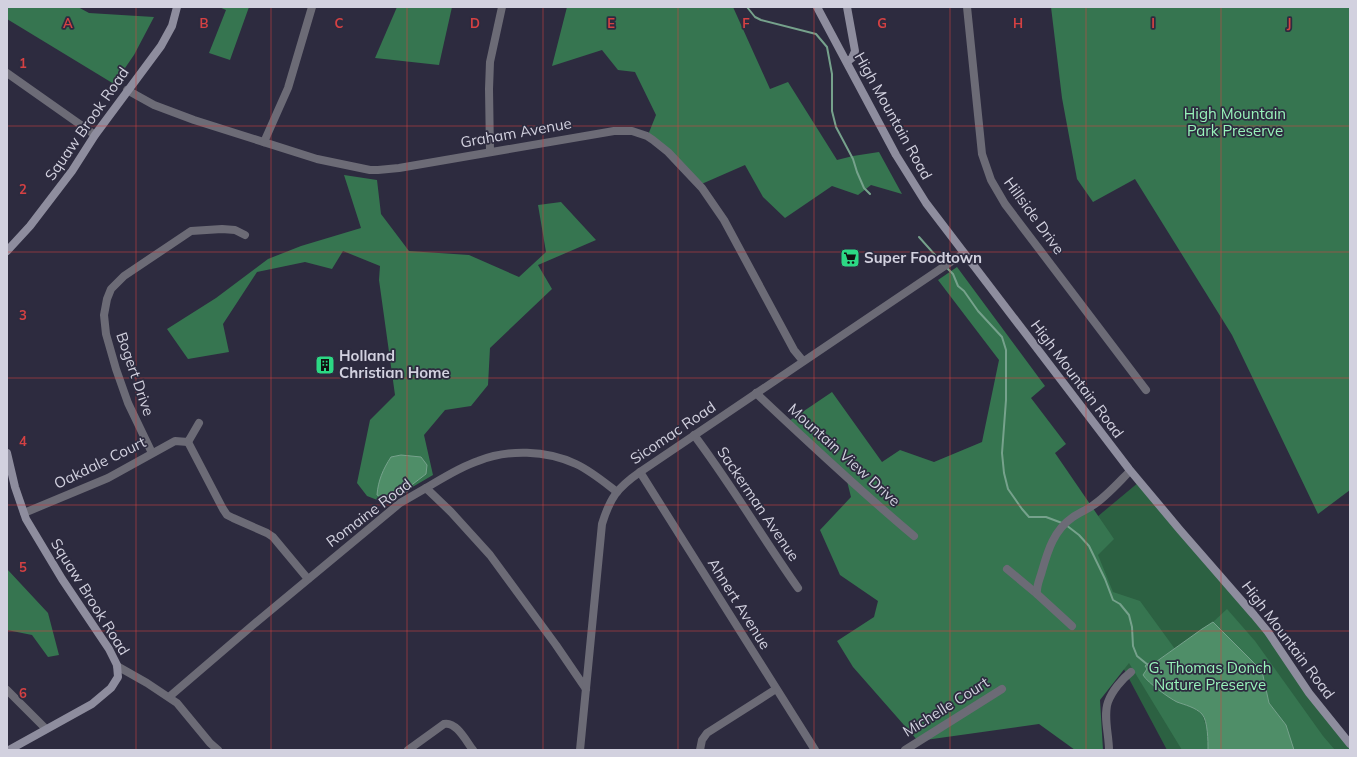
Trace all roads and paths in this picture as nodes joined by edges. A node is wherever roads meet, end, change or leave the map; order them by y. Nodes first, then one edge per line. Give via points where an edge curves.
1 (177, 7) edge
2 (312, 7) edge
3 (502, 7) edge
4 (817, 7) edge
5 (846, 7) edge
6 (967, 7) edge
7 (847, 62) junction
8 (7, 73) edge
9 (127, 90) junction
10 (95, 135) junction
11 (264, 142) junction
12 (490, 152) junction
13 (245, 235) dead end
14 (7, 251) edge
15 (964, 252) junction
16 (803, 361) junction
17 (1146, 390) dead end
18 (756, 393) junction
19 (199, 423) dead end
20 (694, 435) junction
21 (188, 442) junction
22 (7, 453) edge
23 (152, 453) junction
24 (1130, 471) junction
25 (640, 472) junction
26 (426, 488) junction
27 (617, 492) junction
28 (24, 513) junction
29 (914, 536) dead end
30 (1007, 569) dead end
31 (308, 579) junction
32 (798, 588) dead end
33 (1037, 594) junction
34 (1072, 626) dead end
35 (117, 666) junction
36 (1131, 672) dead end
37 (586, 689) junction
38 (776, 689) junction
39 (1002, 689) dead end
40 (7, 690) edge
41 (169, 697) junction
42 (46, 729) junction
43 (1350, 744) edge
44 (9, 750) edge
45 (218, 750) edge
46 (408, 750) edge
47 (473, 750) edge
48 (580, 750) edge
49 (700, 750) edge
50 (815, 750) edge
51 (904, 750) edge
52 (1109, 750) edge

1 - 9 main road, Squaw Brook Road via 168,35
2 - 11 street via 288,88
3 - 12 street via 490,62
4 - 7 main road, High Mountain Road
5 - 7 main road via 855,51
6 - 17 street, Hillside Drive via 982,154 991,180 1005,204
7 - 15 main road, High Mountain Road via 912,181
8 - 10 street
9 - 10 main road, Squaw Brook Road
9 - 11 street, Graham Avenue via 178,115
10 - 14 main road, Squaw Brook Road via 72,171 30,226
11 - 12 street, Graham Avenue via 317,159 378,170
12 - 16 street, Graham Avenue via 614,130 632,131 653,140 702,188 724,220 794,350
13 - 23 street, Bogert Drive via 235,230 222,229 191,231 124,276 111,289 105,308 106,334 128,403
15 - 16 street, Sicomac Road
15 - 24 main road, High Mountain Road
16 - 18 street, Sicomac Road
18 - 20 street, Sicomac Road
18 - 29 street, Mountain View Drive via 834,467
19 - 21 street
20 - 25 street, Sicomac Road
20 - 32 street, Sackerman Avenue
21 - 23 street, Oakdale Court via 175,441
21 - 31 street via 227,515 273,537
22 - 28 main road, Squaw Brook Road
23 - 28 street, Oakdale Court via 108,478
24 - 33 street via 1092,506 1073,517 1054,535 1036,588
24 - 43 main road, High Mountain Road via 1259,620 1309,693
25 - 27 street, Sicomac Road
25 - 38 street, Ahnert Avenue
26 - 27 street via 476,461 488,457 526,453 549,455 576,463
26 - 31 street, Romaine Road via 400,503
26 - 37 street, Romaine Road via 490,555
27 - 37 street, Sicomac Road via 602,524
28 - 35 main road, Squaw Brook Road via 46,554 109,649
30 - 33 street
31 - 41 street, Romaine Road
33 - 34 street
35 - 41 street
35 - 42 main road, Squaw Brook Road via 118,677 111,688 92,704
36 - 52 street via 1108,703
37 - 48 street, Sicomac Road
38 - 49 street via 707,733
38 - 50 street, Ahnert Avenue
39 - 51 street, Michelle Court
40 - 42 street
41 - 45 street
42 - 44 main road, Squaw Brook Road
46 - 47 street via 448,723 454,725

